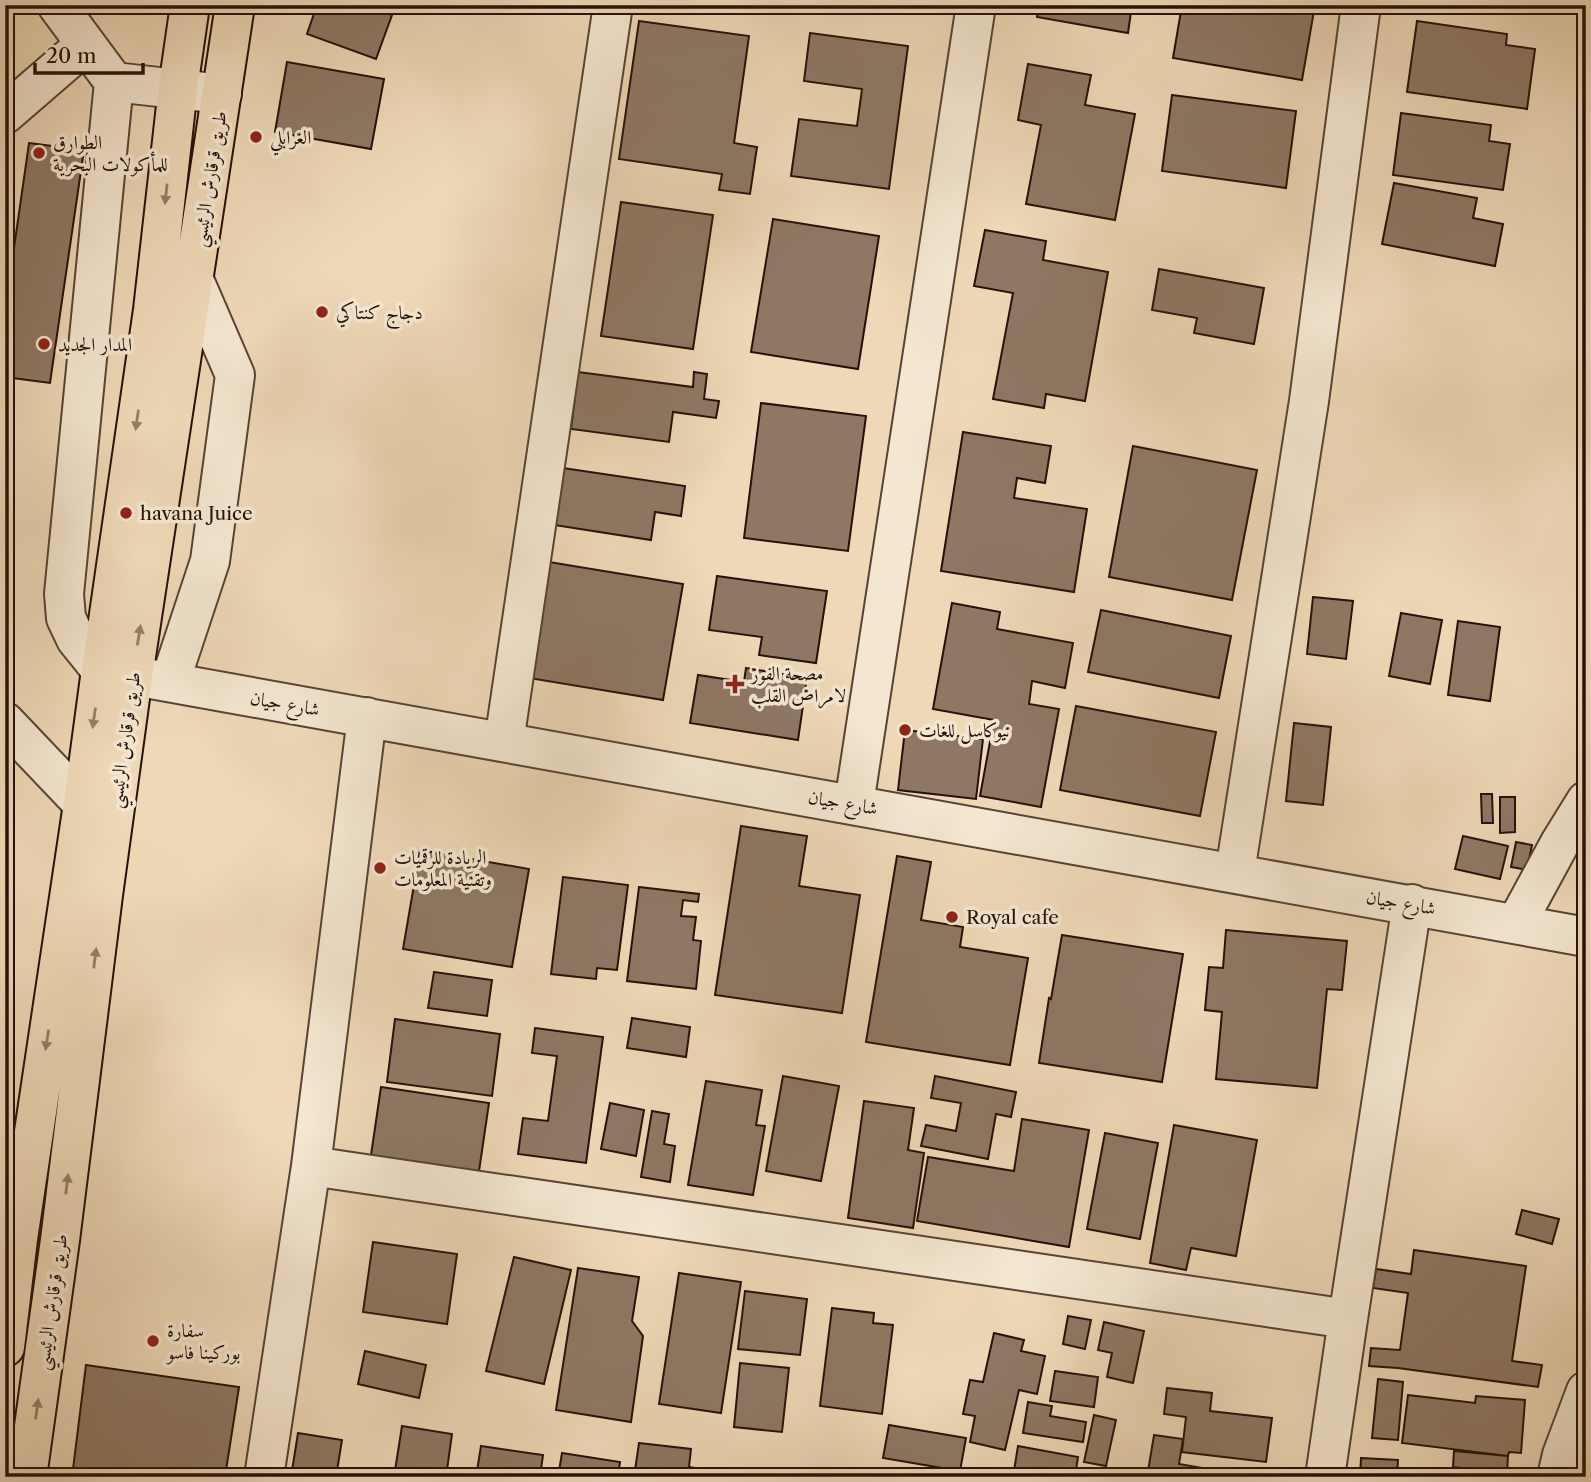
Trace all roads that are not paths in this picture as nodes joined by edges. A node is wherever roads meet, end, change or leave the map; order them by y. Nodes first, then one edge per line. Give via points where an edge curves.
1 (57, 5) edge
2 (190, 5) edge
3 (235, 5) edge
4 (612, 5) edge
5 (976, 5) edge
6 (1361, 5) edge
7 (86, 44) junction
8 (114, 82) junction
9 (178, 88) junction
10 (222, 94) junction
11 (5, 114) edge
12 (194, 280) junction
13 (117, 673) junction
14 (170, 682) junction
15 (367, 718) junction
16 (5, 722) edge
17 (504, 742) junction
18 (1586, 801) edge
19 (83, 804) junction
20 (854, 804) junction
21 (1235, 872) junction
22 (1412, 904) junction
23 (1516, 924) junction
24 (1586, 937) edge
25 (310, 1166) junction
26 (1348, 1319) junction
27 (5, 1347) edge
28 (1586, 1391) edge
29 (27, 1477) edge
30 (264, 1477) edge
31 (1325, 1477) edge
32 (1557, 1477) edge

1 - 7 street
2 - 9 main road, طريق قرقارش الرئيسي
3 - 10 main road, طريق قرقارش الرئيسي
4 - 17 street
5 - 20 street
6 - 21 street via 1309,401
7 - 8 street
7 - 11 street
8 - 9 street
8 - 13 street via 64,594 66,618 76,639
9 - 10 street
9 -> 13 main road, طريق قرقارش الرئيسي
10 - 12 main road, طريق قرقارش الرئيسي
13 -> 12 main road, طريق قرقارش الرئيسي
12 - 14 street via 234,376 210,561
13 - 14 street, شارع جيان
13 -> 19 main road, طريق قرقارش الرئيسي
29 -> 13 main road, طريق قرقارش الرئيسي via 105,881
14 - 15 street, شارع جيان
15 - 17 street, شارع جيان
15 - 25 street
16 - 19 street
17 - 20 street, شارع جيان
18 - 23 street
19 -> 27 main road, طريق قرقارش الرئيسي
20 - 21 street, شارع جيان
21 - 22 street, شارع جيان
22 - 23 street, شارع جيان
22 - 26 street
23 - 24 street, شارع جيان
25 - 26 street
25 - 30 street
26 - 31 street
28 - 32 street

